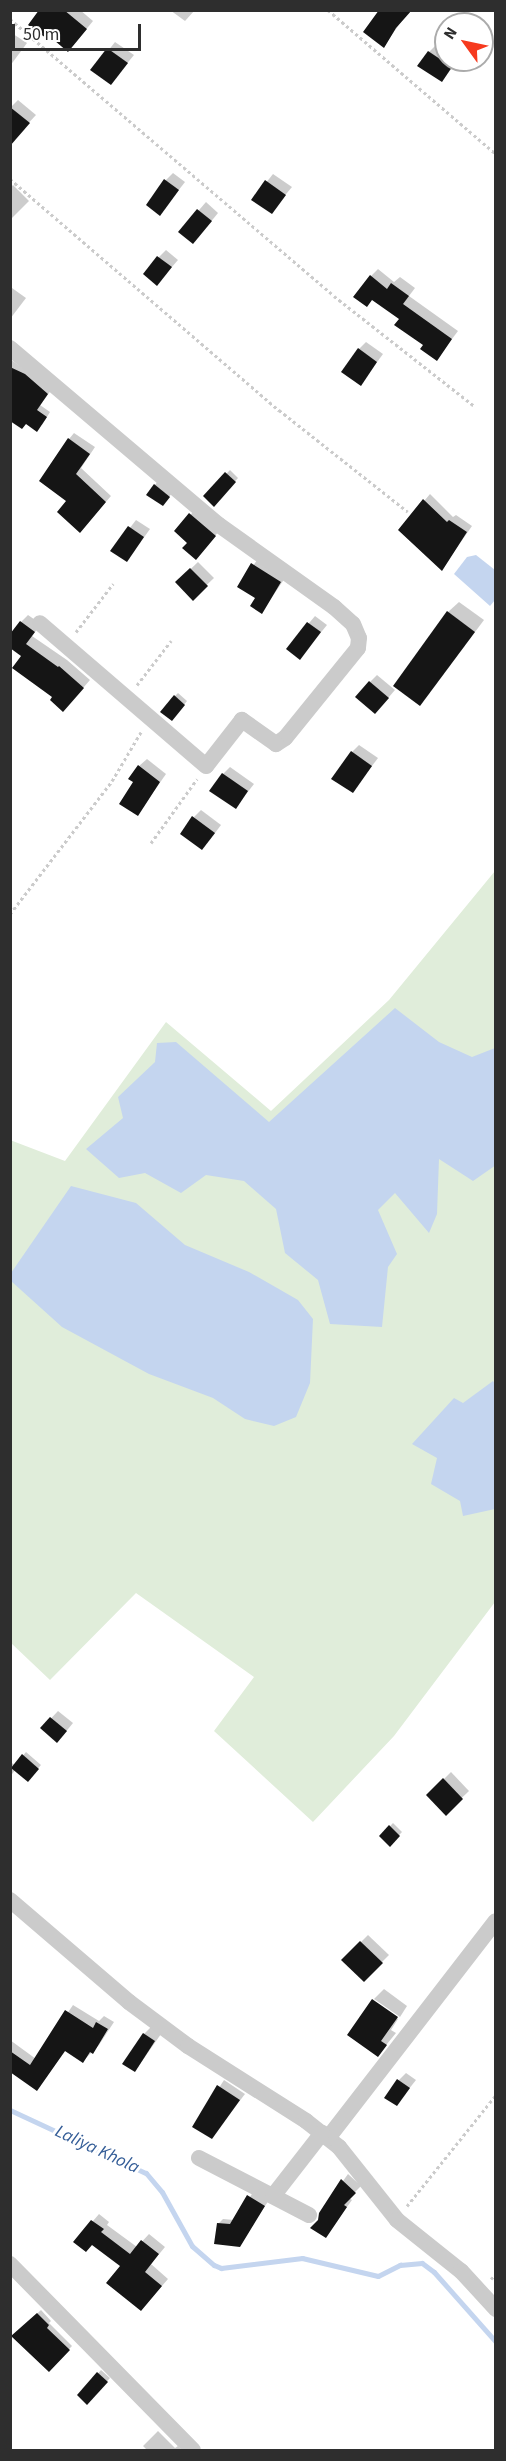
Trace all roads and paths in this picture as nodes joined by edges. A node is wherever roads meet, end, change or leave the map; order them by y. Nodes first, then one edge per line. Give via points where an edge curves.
1 (328, 10) edge
2 (10, 19) edge
3 (495, 154) edge
4 (10, 179) edge
5 (10, 348) edge
6 (473, 405) dead end
7 (408, 512) dead end
8 (113, 584) dead end
9 (40, 623) dead end
10 (171, 641) dead end
11 (65, 645) junction
12 (127, 698) junction
13 (151, 718) junction
14 (207, 766) junction
15 (151, 843) dead end
16 (10, 914) edge
17 (10, 1900) edge
18 (495, 1921) edge
19 (495, 2096) edge
20 (325, 2136) junction
21 (199, 2158) dead end
22 (273, 2196) junction
23 (309, 2215) dead end
24 (397, 2220) junction
25 (10, 2264) edge
26 (495, 2309) edge
27 (193, 2451) edge

1 - 3 path
2 - 6 path via 334,296
4 - 7 path via 279,410
5 - 14 street via 211,518 353,624 359,638 358,648 285,738 276,744 242,720
8 - 11 path
9 - 11 street
10 - 12 path
11 - 12 street
12 - 13 street
13 - 14 street
13 - 16 path via 112,781
14 - 15 path
17 - 20 street via 154,2020
18 - 20 street
19 - 24 path
20 - 22 street
20 - 24 street via 339,2147
21 - 22 street
22 - 23 street
24 - 26 street via 461,2271
25 - 27 street

